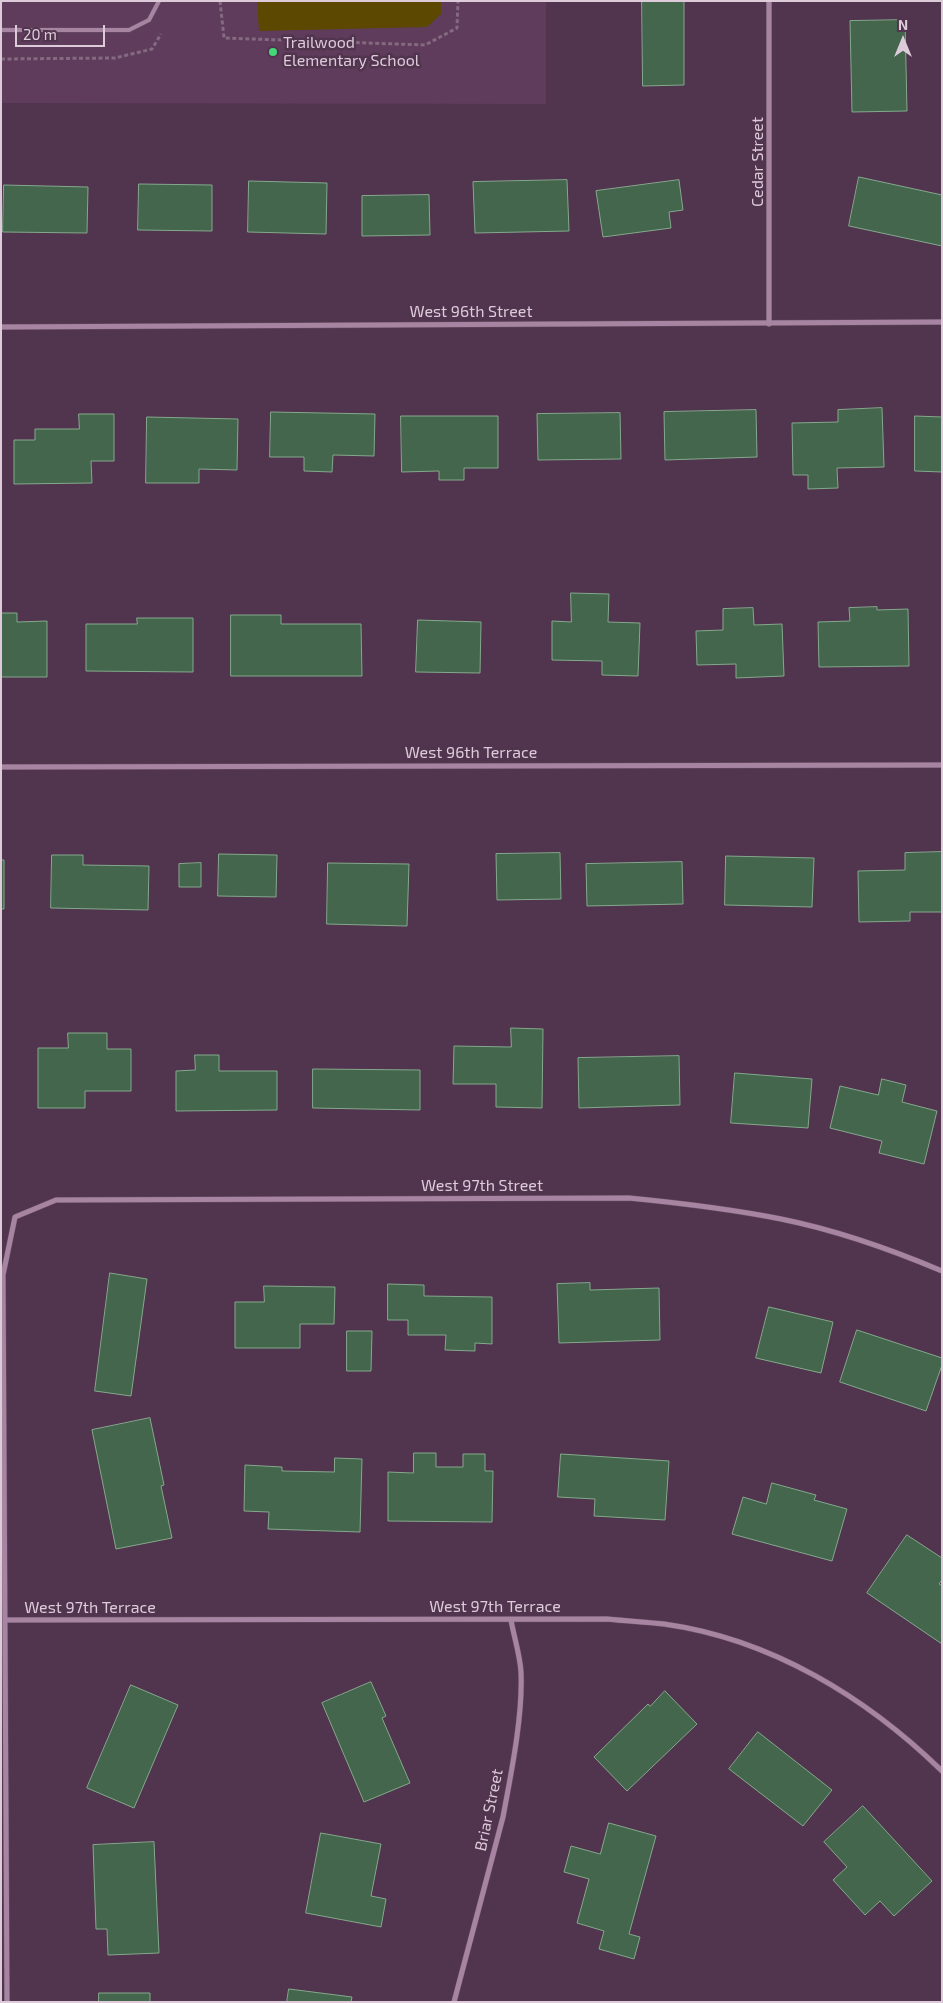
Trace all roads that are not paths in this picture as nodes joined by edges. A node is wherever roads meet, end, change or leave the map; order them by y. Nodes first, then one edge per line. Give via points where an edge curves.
1 (159, 1) edge
2 (769, 1) edge
3 (1, 30) edge
4 (942, 322) edge
5 (769, 324) junction
6 (1, 327) edge
7 (942, 766) edge
8 (1, 767) edge
9 (942, 1271) edge
10 (5, 1620) junction
11 (511, 1620) junction
12 (942, 1772) edge
13 (7, 2002) edge
14 (454, 2002) edge

1 - 3 lane via 149,20 128,30
2 - 5 street, Cedar Street
4 - 5 street, West 96th Street
5 - 6 street, West 96th Street
7 - 8 street, West 96th Terrace
9 - 10 street, West 97th Street via 888,1248 783,1219 630,1198 56,1200 15,1217 3,1275
10 - 11 street, West 97th Terrace
10 - 13 street
11 - 12 street, West 97th Terrace via 616,1620 665,1625 732,1640 790,1662 850,1696 923,1753
11 - 14 street, Briar Street via 521,1672 509,1787

